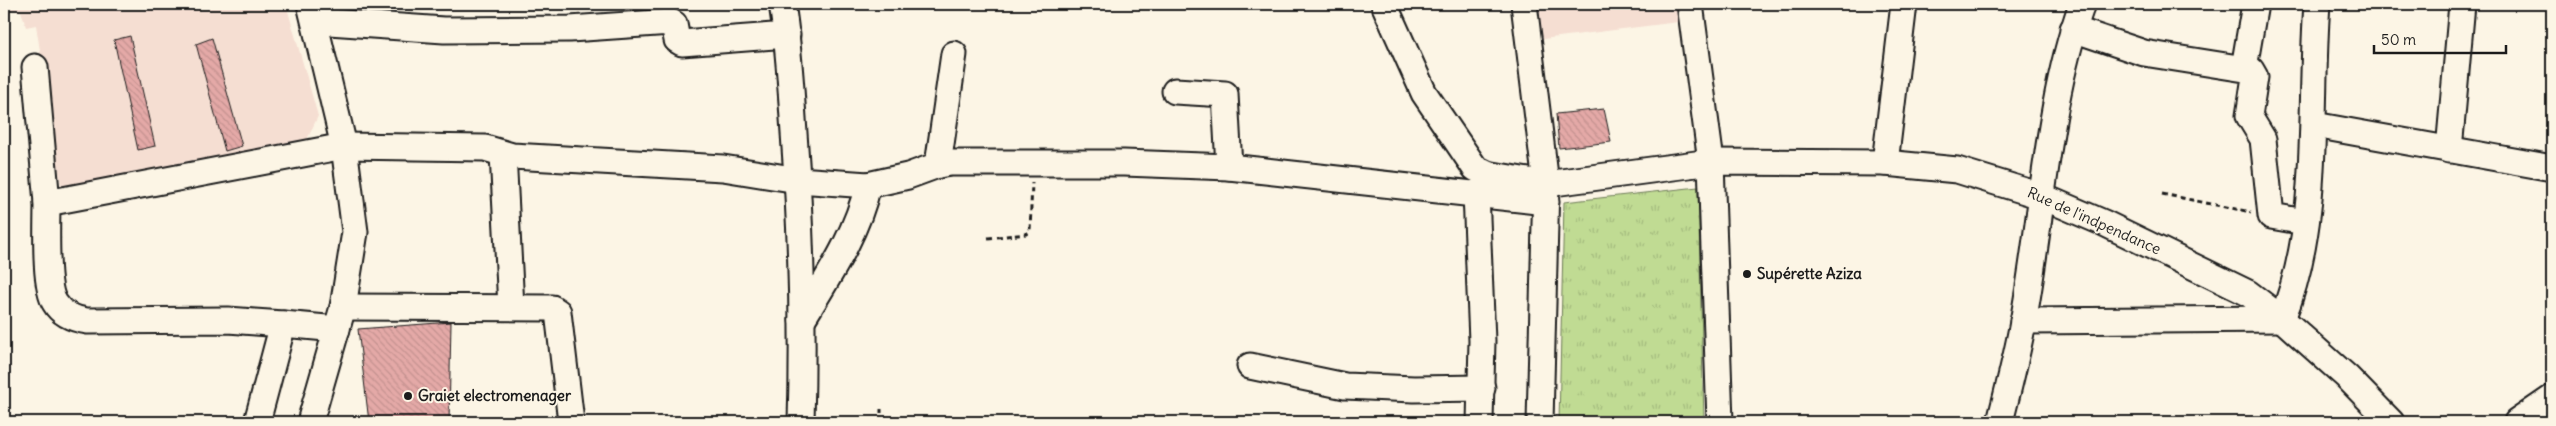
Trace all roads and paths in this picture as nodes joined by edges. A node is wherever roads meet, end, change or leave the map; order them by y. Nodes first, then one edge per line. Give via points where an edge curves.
1 (782, 4) edge
2 (1384, 4) edge
3 (1524, 4) edge
4 (1690, 4) edge
5 (1904, 4) edge
6 (2082, 4) edge
7 (2255, 4) edge
8 (2317, 4) edge
9 (2462, 4) edge
10 (313, 12) edge
11 (2073, 29) junction
12 (787, 35) junction
13 (954, 54) dead end
14 (36, 67) dead end
15 (2244, 68) junction
16 (1175, 91) dead end
17 (2314, 125) junction
18 (344, 146) junction
19 (2449, 150) junction
20 (503, 154) junction
21 (1711, 162) junction
22 (1032, 163) junction
23 (1885, 163) junction
24 (938, 165) junction
25 (1229, 167) junction
26 (2552, 168) edge
27 (798, 180) junction
28 (868, 185) junction
29 (1476, 193) junction
30 (1546, 193) junction
31 (2162, 194) dead end
32 (2041, 196) junction
33 (47, 204) junction
34 (2271, 216) junction
35 (2306, 222) junction
36 (988, 238) dead end
37 (511, 307) junction
38 (340, 318) junction
39 (2282, 319) junction
40 (802, 320) junction
41 (2023, 321) junction
42 (283, 324) junction
43 (1250, 366) dead end
44 (1482, 388) junction
45 (2552, 398) edge
46 (882, 409) dead end
47 (2521, 421) edge
48 (257, 422) edge
49 (310, 422) edge
50 (571, 422) edge
51 (801, 422) edge
52 (881, 422) edge
53 (1480, 422) edge
54 (1540, 422) edge
55 (1720, 422) edge
56 (2000, 422) edge
57 (2390, 422) edge

1 - 12 street
2 - 30 street via 1424,93 1475,168
3 - 30 street
4 - 21 street
5 - 23 street
6 - 11 street
7 - 15 street
8 - 17 street via 2313,55
9 - 19 street
10 - 12 street via 444,30 570,29 671,22 677,40 682,44
10 - 18 street
11 - 15 street via 2144,53
11 - 32 street
12 - 27 street
13 - 24 street
14 - 33 street
15 - 34 street via 2251,70 2254,77 2250,116 2263,140
16 - 25 street via 1224,94
17 - 19 street
17 - 35 street
18 - 20 street via 485,148
18 - 33 street
18 - 38 street via 354,232
19 - 26 street
20 - 27 street via 723,168
20 - 37 street
21 - 23 street, Rue de l'indpendance
21 - 30 street, Rue de l'indpendance
21 - 55 street
22 - 24 street
22 - 25 street
22 - 36 path via 1030,231
23 - 32 street, Rue de l'indpendance via 1957,170
24 - 28 street
25 - 29 street
27 - 28 street
27 - 40 street
28 - 40 street via 860,215 835,267
29 - 30 street
29 - 44 street
30 - 54 street
31 - 34 path
32 - 39 street, Rue de l'indpendance via 2248,293
32 - 41 street
33 - 42 street via 49,282 54,302 69,316 87,321 228,320
34 - 35 street
35 - 39 street via 2295,288
37 - 38 street
37 - 50 street via 543,306 558,312
38 - 42 street
38 - 49 street
39 - 41 street
39 - 57 street, Rue de l'indpendance via 2348,377
40 - 51 street
41 - 56 street
42 - 48 street
43 - 44 street via 1345,386
44 - 53 street
45 - 47 street
46 - 52 path

